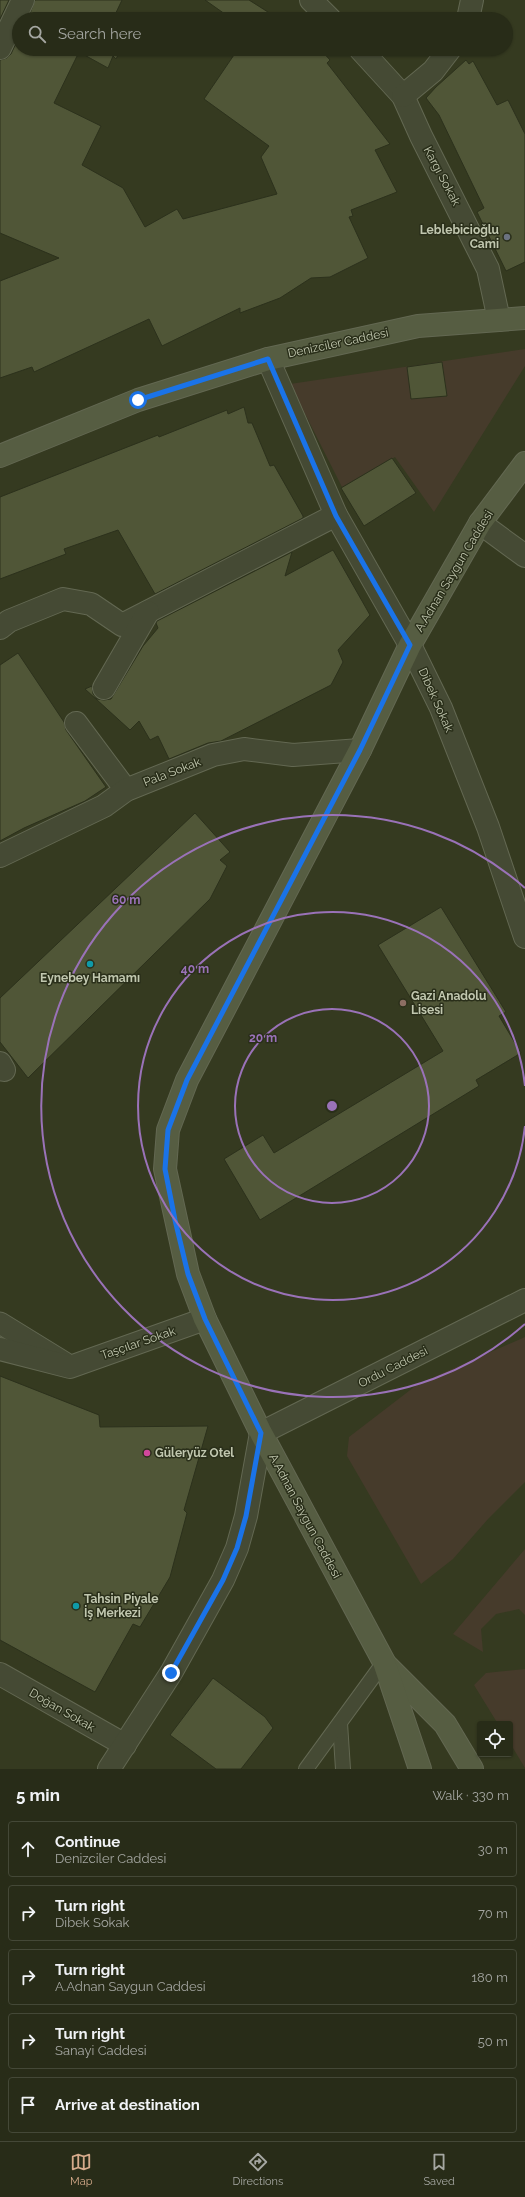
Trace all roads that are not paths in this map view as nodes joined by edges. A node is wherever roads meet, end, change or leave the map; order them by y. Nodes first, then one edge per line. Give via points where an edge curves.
1 (23, 0) edge
2 (311, 0) edge
3 (472, 0) edge
4 (17, 12) edge
5 (323, 12) edge
6 (469, 12) edge
7 (12, 23) edge
8 (0, 48) edge
9 (366, 56) edge
10 (445, 56) edge
11 (403, 96) junction
12 (525, 318) edge
13 (499, 320) junction
14 (268, 359) junction
15 (0, 456) edge
16 (525, 463) edge
17 (336, 516) junction
18 (480, 523) junction
19 (525, 556) edge
20 (148, 612) junction
21 (0, 628) edge
22 (410, 645) junction
23 (104, 688) dead end
24 (76, 723) dead end
25 (360, 750) junction
26 (126, 790) junction
27 (0, 856) edge
28 (523, 929) edge
29 (525, 1300) edge
30 (205, 1319) junction
31 (0, 1323) edge
32 (0, 1349) edge
33 (70, 1367) junction
34 (261, 1433) junction
35 (384, 1662) junction
36 (0, 1674) edge
37 (340, 1723) junction
38 (125, 1746) junction
39 (319, 1751) junction
40 (109, 1769) edge
41 (306, 1769) edge
42 (316, 1769) edge
43 (344, 1769) edge
44 (420, 1769) edge
45 (472, 1769) edge

1 - 4 street
2 - 5 street
3 - 6 street
7 - 8 street
9 - 11 street, Kargı Sokak
10 - 11 street via 433,71
11 - 13 street, Kargı Sokak via 488,269
12 - 13 main road, Denizciler Caddesi
13 - 14 main road, Denizciler Caddesi via 418,326
14 - 15 main road, Denizciler Caddesi via 138,400
14 - 17 street, Dibek Sokak
16 - 18 main road, A.Adnan Saygun Caddesi
17 - 20 street
17 - 22 street, Dibek Sokak
18 - 19 street
18 - 22 main road, A.Adnan Saygun Caddesi
20 - 21 street via 122,625 91,604 63,599 9,621
20 - 23 street
22 - 25 main road, A.Adnan Saygun Caddesi
22 - 28 street, Dibek Sokak via 441,708 488,827
24 - 26 street
25 - 26 street, Pala Sokak via 293,755 244,749 213,755
25 - 30 main road, A.Adnan Saygun Caddesi via 187,1080 168,1130 165,1169 188,1274
26 - 27 street, Pala Sokak via 104,806
29 - 34 street, Ordu Caddesi
30 - 33 street, Taşçılar Sokak
30 - 34 main road, A.Adnan Saygun Caddesi
31 - 33 street
32 - 33 street
34 - 35 main road, A.Adnan Saygun Caddesi
34 - 38 street via 246,1516 237,1548 223,1580 171,1673
35 - 37 lane
35 - 44 main road, A.Adnan Saygun Caddesi
35 - 45 main road, A.Adnan Saygun Caddesi via 445,1724
36 - 38 street, Doğan Sokak
37 - 39 lane
37 - 43 lane
38 - 40 street
39 - 41 lane
39 - 42 lane

